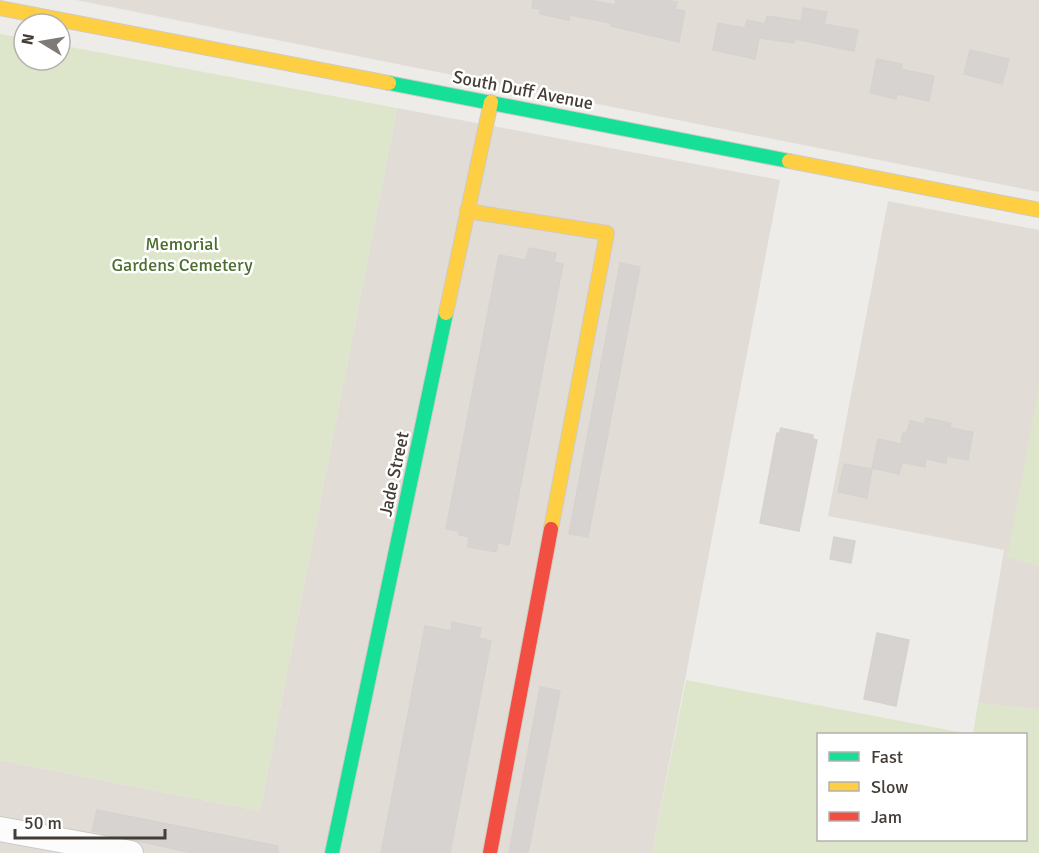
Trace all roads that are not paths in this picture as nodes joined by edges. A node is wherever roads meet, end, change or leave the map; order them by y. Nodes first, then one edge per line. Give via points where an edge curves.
1 (0, 8) edge
2 (491, 102) junction
3 (1039, 210) edge
4 (467, 211) junction
5 (0, 829) edge
6 (131, 853) edge
7 (332, 853) edge
8 (490, 853) edge

1 - 2 street, South Duff Avenue
2 - 3 street, South Duff Avenue
2 - 4 street, Jade Street
4 - 7 street, Jade Street
4 - 8 street via 607,233
5 - 6 street

